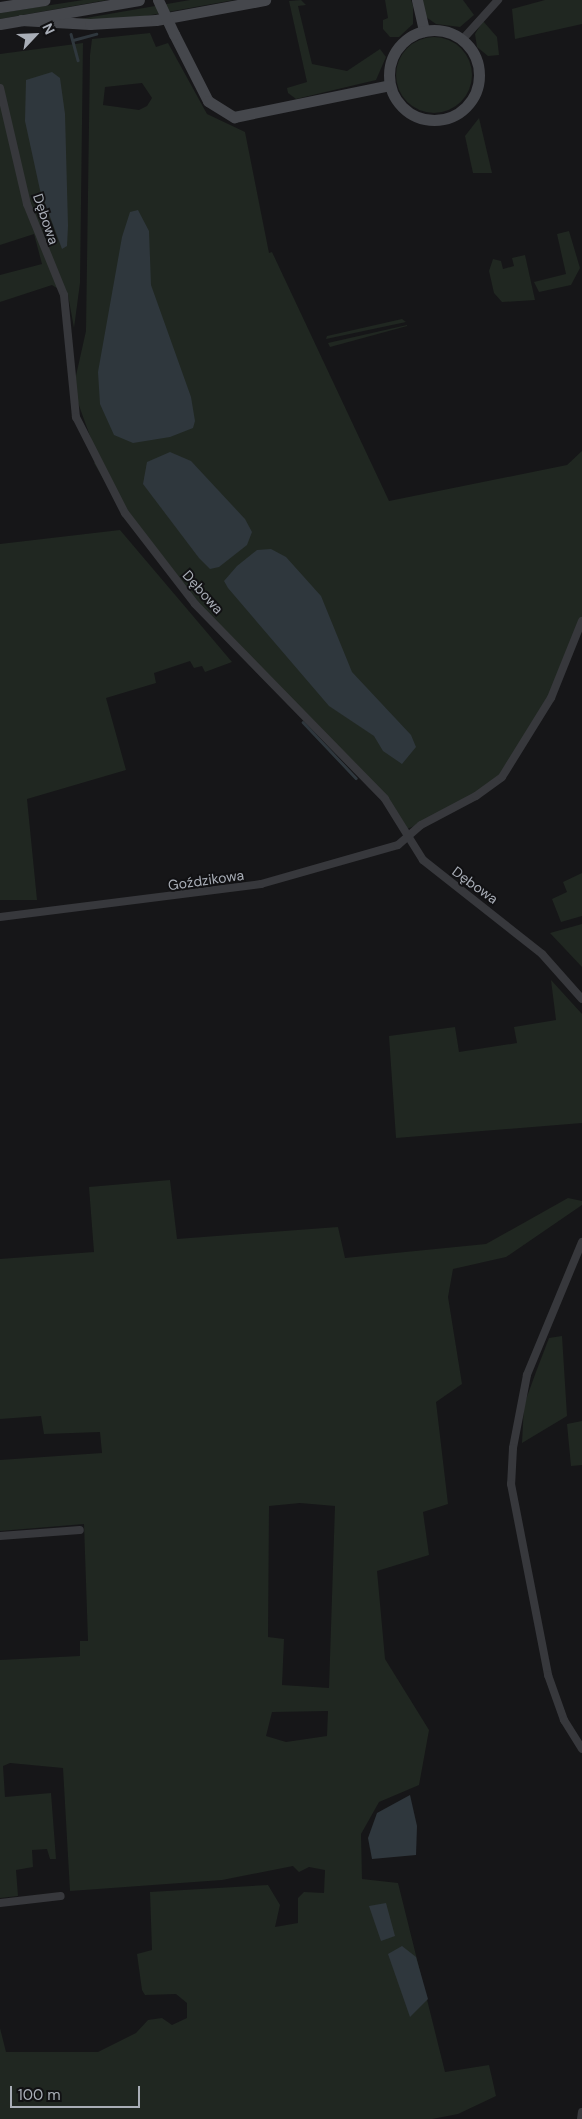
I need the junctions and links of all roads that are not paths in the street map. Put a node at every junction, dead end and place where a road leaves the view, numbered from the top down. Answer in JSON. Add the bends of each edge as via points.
{"nodes":[{"id":1,"x":44,"y":0,"type":"edge"},
{"id":2,"x":138,"y":0,"type":"edge"},
{"id":3,"x":158,"y":0,"type":"edge"},
{"id":4,"x":265,"y":0,"type":"edge"},
{"id":5,"x":417,"y":0,"type":"edge"},
{"id":6,"x":498,"y":0,"type":"edge"},
{"id":7,"x":0,"y":7,"type":"edge"},
{"id":8,"x":21,"y":20,"type":"junction"},
{"id":9,"x":0,"y":24,"type":"edge"},
{"id":10,"x":424,"y":31,"type":"junction"},
{"id":11,"x":462,"y":40,"type":"junction"},
{"id":12,"x":390,"y":85,"type":"junction"},
{"id":13,"x":0,"y":88,"type":"edge"},
{"id":14,"x":582,"y":621,"type":"edge"},
{"id":15,"x":408,"y":836,"type":"junction"},
{"id":16,"x":0,"y":918,"type":"edge"},
{"id":17,"x":582,"y":999,"type":"edge"},
{"id":18,"x":582,"y":1242,"type":"edge"},
{"id":19,"x":80,"y":1530,"type":"dead end"},
{"id":20,"x":0,"y":1536,"type":"edge"},
{"id":21,"x":582,"y":1749,"type":"edge"},
{"id":22,"x":61,"y":1896,"type":"dead end"},
{"id":23,"x":0,"y":1903,"type":"edge"},
{"id":24,"x":582,"y":2112,"type":"edge"},
{"id":25,"x":581,"y":2119,"type":"edge"}],
"edges":[{"from":1,"to":7,"type":"street"},
{"from":2,"to":8,"type":"street"},
{"from":3,"to":12,"type":"street","bridge":true,"via":[[208,101],[234,117]]},
{"from":4,"to":8,"type":"street","via":[[156,20],[90,24]]},
{"from":5,"to":10,"type":"street"},
{"from":6,"to":11,"type":"street"},
{"from":8,"to":9,"type":"street"},
{"from":10,"to":11,"type":"street","via":[[442,31]]},
{"from":10,"to":12,"type":"street","via":[[396,51]]},
{"from":11,"to":12,"type":"street","via":[[472,52],[479,73],[474,96],[460,112],[440,120],[416,116],[400,104]]},
{"from":13,"to":15,"type":"street","name":"Dębowa","via":[[27,204],[64,295],[73,402],[94,457],[138,532],[181,588],[385,799]]},
{"from":14,"to":15,"type":"street","name":"Goździkowa","via":[[551,698],[502,777]]},
{"from":15,"to":16,"type":"street","name":"Goździkowa","via":[[385,851],[261,884]]},
{"from":15,"to":17,"type":"street","name":"Dębowa","via":[[430,867],[528,941]]},
{"from":18,"to":21,"type":"street","via":[[524,1388],[512,1448],[511,1488],[548,1675],[564,1720]]},
{"from":19,"to":20,"type":"street"},
{"from":22,"to":23,"type":"street"},
{"from":24,"to":25,"type":"street"}]}
